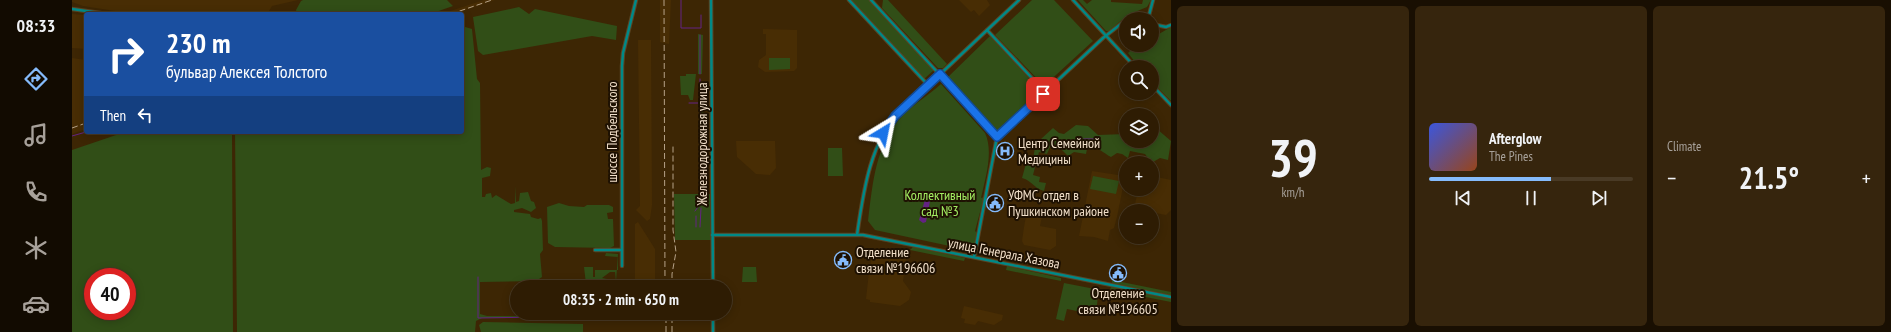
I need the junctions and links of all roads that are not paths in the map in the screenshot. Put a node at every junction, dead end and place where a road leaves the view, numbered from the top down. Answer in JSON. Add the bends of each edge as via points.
{"nodes":[{"id":1,"x":636,"y":0,"type":"edge"},
{"id":2,"x":711,"y":0,"type":"edge"},
{"id":3,"x":849,"y":0,"type":"edge"},
{"id":4,"x":871,"y":0,"type":"edge"},
{"id":5,"x":1019,"y":0,"type":"edge"},
{"id":6,"x":1073,"y":0,"type":"edge"},
{"id":7,"x":1153,"y":0,"type":"edge"},
{"id":8,"x":72,"y":9,"type":"edge"},
{"id":9,"x":93,"y":12,"type":"edge"},
{"id":10,"x":1150,"y":12,"type":"edge"},
{"id":11,"x":1171,"y":25,"type":"edge"},
{"id":12,"x":1119,"y":26,"type":"edge"},
{"id":13,"x":1159,"y":26,"type":"edge"},
{"id":14,"x":987,"y":30,"type":"junction"},
{"id":15,"x":1106,"y":36,"type":"junction"},
{"id":16,"x":1128,"y":60,"type":"edge"},
{"id":17,"x":940,"y":74,"type":"junction"},
{"id":18,"x":928,"y":85,"type":"junction"},
{"id":19,"x":1045,"y":92,"type":"junction"},
{"id":20,"x":1159,"y":92,"type":"edge"},
{"id":21,"x":1171,"y":105,"type":"edge"},
{"id":22,"x":997,"y":137,"type":"junction"},
{"id":23,"x":712,"y":235,"type":"junction"},
{"id":24,"x":857,"y":235,"type":"junction"},
{"id":25,"x":595,"y":250,"type":"dead end"},
{"id":26,"x":622,"y":250,"type":"junction"},
{"id":27,"x":974,"y":257,"type":"junction"},
{"id":28,"x":622,"y":266,"type":"dead end"},
{"id":29,"x":713,"y":280,"type":"edge"},
{"id":30,"x":1171,"y":297,"type":"edge"},
{"id":31,"x":713,"y":320,"type":"edge"},
{"id":32,"x":713,"y":332,"type":"edge"}],
"edges":[{"from":1,"to":26,"type":"street","name":"шоссе Подбельского","via":[[622,66]]},
{"from":2,"to":23,"type":"street","name":"Железнодорожная улица"},
{"from":3,"to":18,"type":"street"},
{"from":4,"to":17,"type":"street"},
{"from":5,"to":14,"type":"street"},
{"from":6,"to":15,"type":"street"},
{"from":7,"to":10,"type":"street"},
{"from":8,"to":9,"type":"street"},
{"from":11,"to":13,"type":"street"},
{"from":12,"to":15,"type":"street"},
{"from":14,"to":17,"type":"street"},
{"from":14,"to":19,"type":"street"},
{"from":15,"to":16,"type":"street"},
{"from":15,"to":19,"type":"street"},
{"from":17,"to":18,"type":"street"},
{"from":17,"to":22,"type":"street"},
{"from":18,"to":24,"type":"street","via":[[895,116],[879,141],[871,164]]},
{"from":19,"to":22,"type":"street"},
{"from":20,"to":21,"type":"street"},
{"from":22,"to":27,"type":"street"},
{"from":23,"to":24,"type":"street","name":"улица Генерала Хазова"},
{"from":23,"to":29,"type":"street","name":"Железнодорожная улица"},
{"from":24,"to":27,"type":"street","name":"улица Генерала Хазова"},
{"from":25,"to":26,"type":"street"},
{"from":26,"to":28,"type":"street","name":"шоссе Подбельского"},
{"from":27,"to":30,"type":"street","name":"улица Генерала Хазова"},
{"from":31,"to":32,"type":"street"}]}
